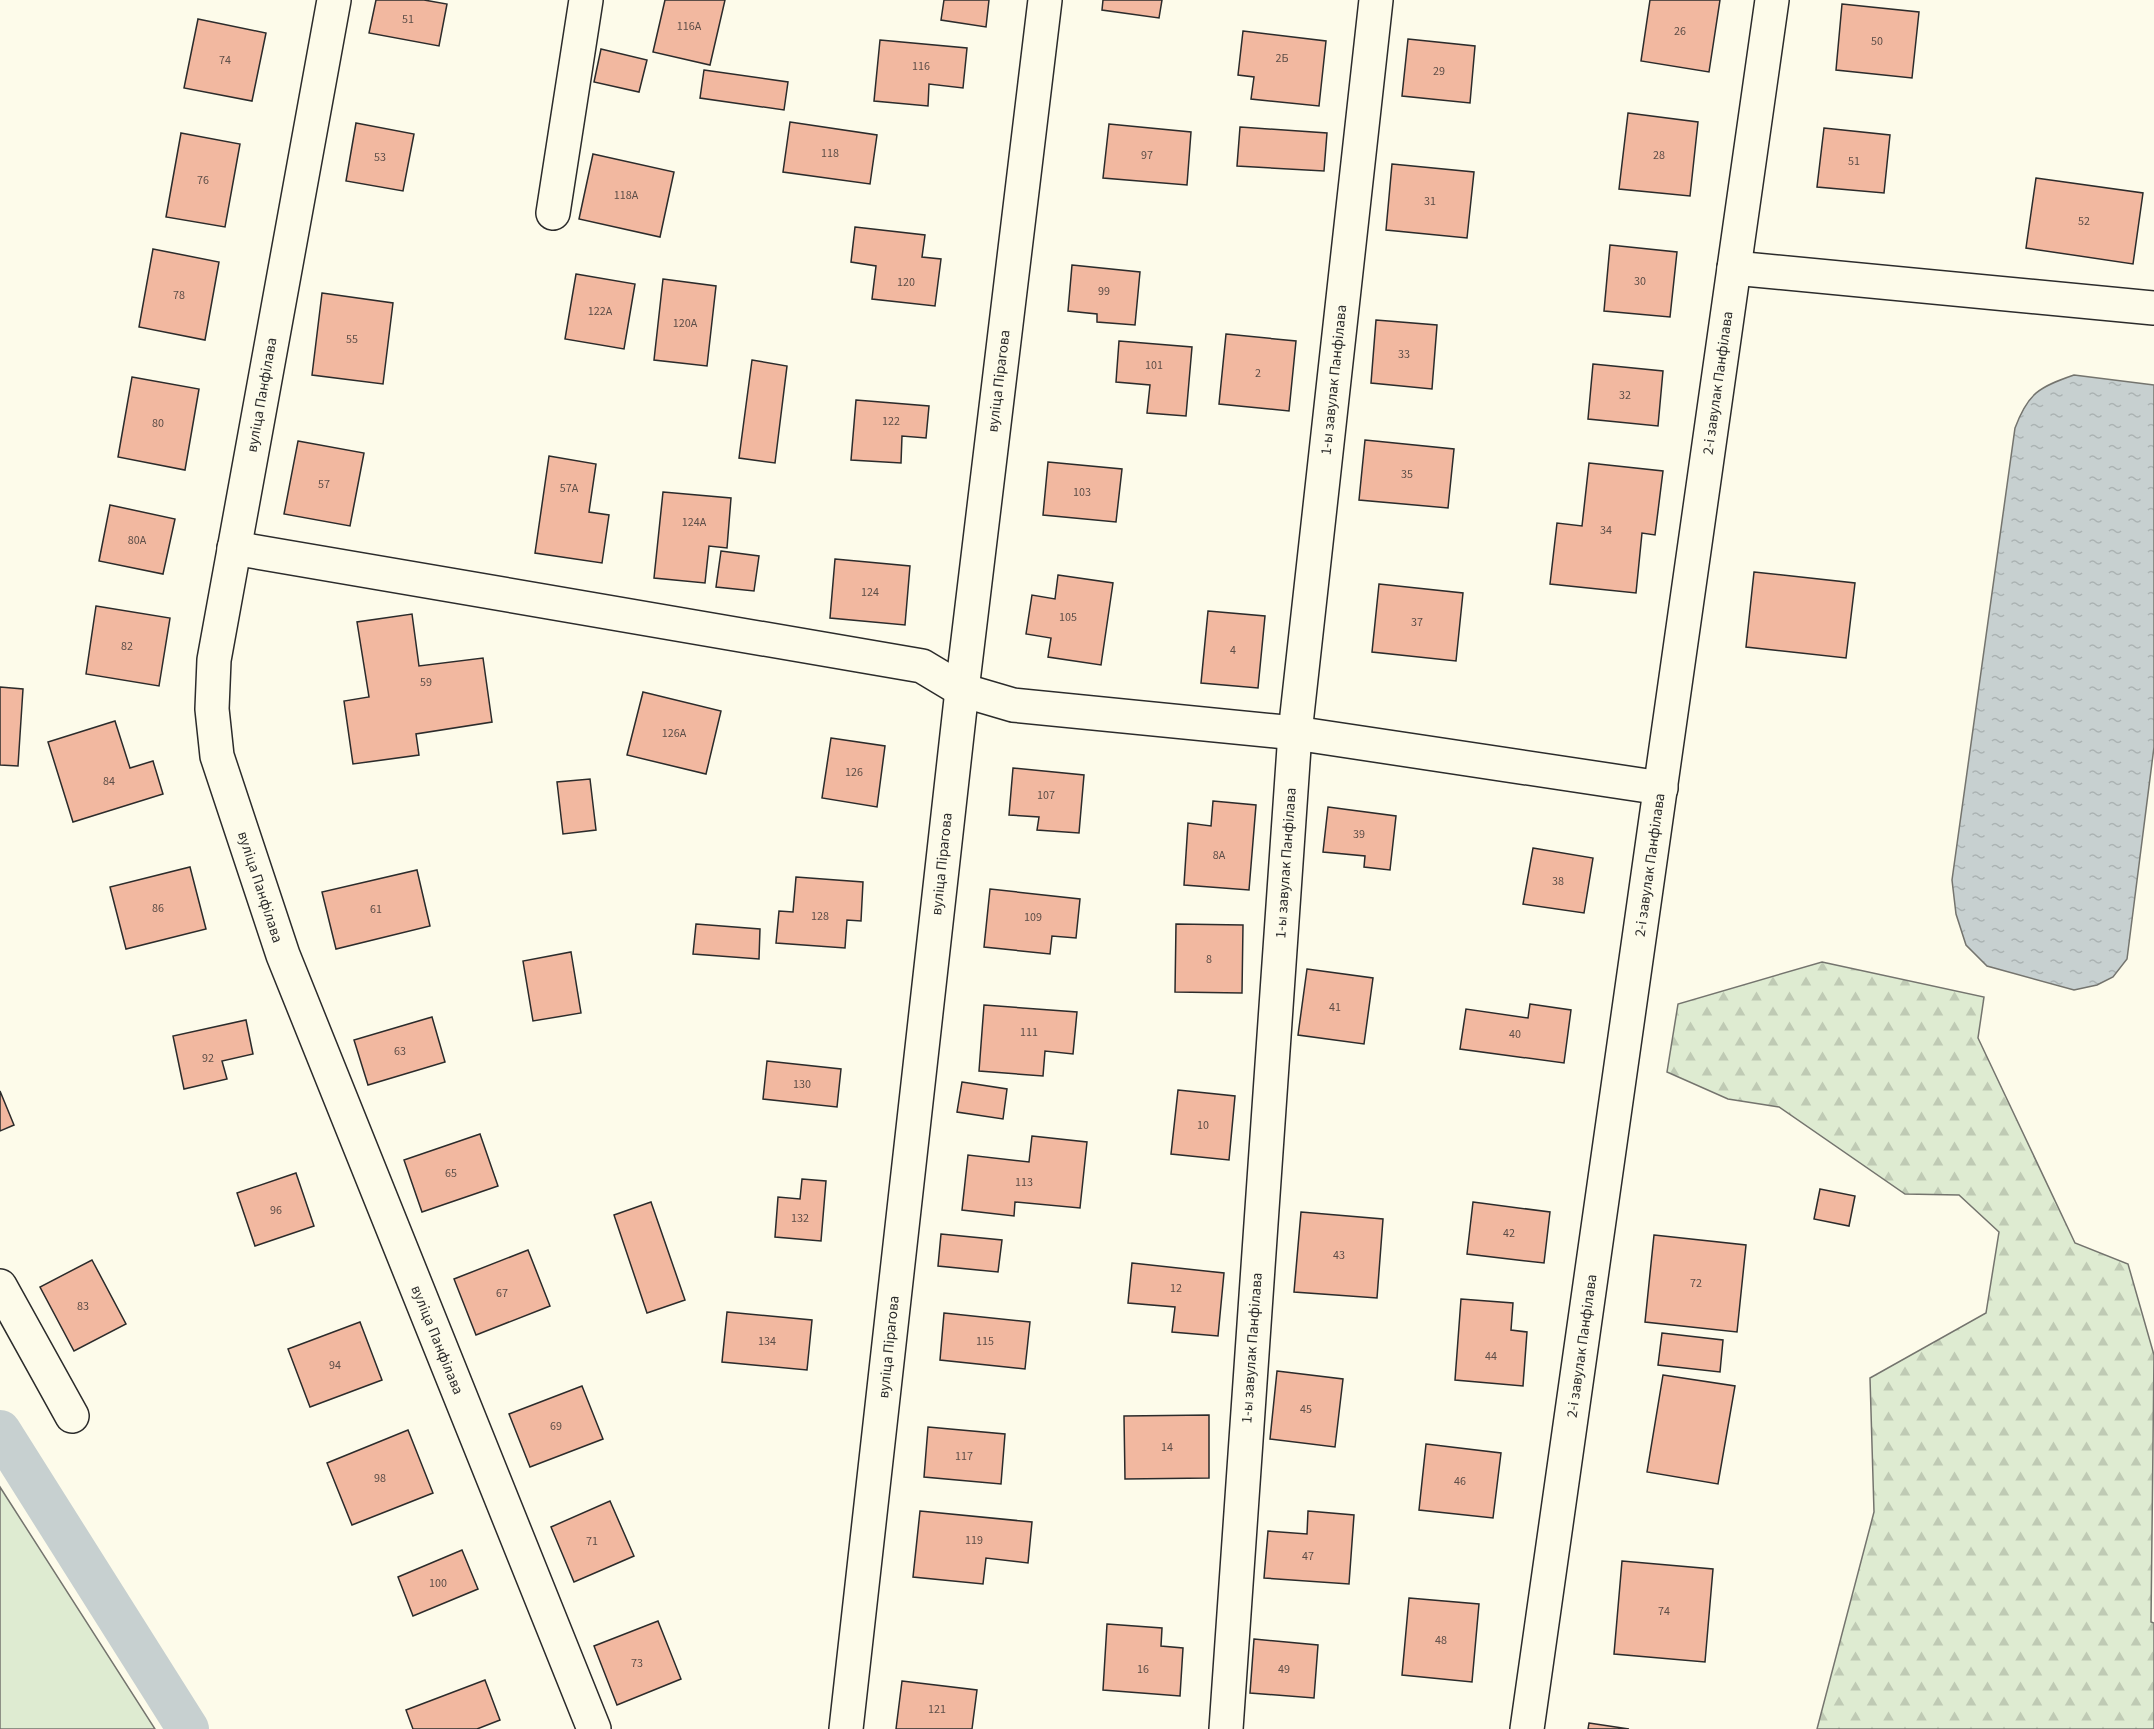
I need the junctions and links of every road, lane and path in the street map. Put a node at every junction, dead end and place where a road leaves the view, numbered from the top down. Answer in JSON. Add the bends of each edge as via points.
{"nodes":[{"id":1,"x":334,"y":0,"type":"edge"},
{"id":2,"x":586,"y":0,"type":"edge"},
{"id":3,"x":1045,"y":0,"type":"edge"},
{"id":4,"x":1376,"y":0,"type":"edge"},
{"id":5,"x":1772,"y":0,"type":"edge"},
{"id":6,"x":553,"y":213,"type":"dead end"},
{"id":7,"x":1734,"y":268,"type":"junction"},
{"id":8,"x":2154,"y":308,"type":"edge"},
{"id":9,"x":234,"y":548,"type":"junction"},
{"id":10,"x":962,"y":690,"type":"junction"},
{"id":11,"x":1295,"y":733,"type":"junction"},
{"id":12,"x":1661,"y":789,"type":"junction"},
{"id":13,"x":0,"y":1286,"type":"edge"},
{"id":14,"x":72,"y":1416,"type":"dead end"},
{"id":15,"x":594,"y":1729,"type":"edge"},
{"id":16,"x":846,"y":1729,"type":"edge"},
{"id":17,"x":1226,"y":1729,"type":"edge"},
{"id":18,"x":1527,"y":1729,"type":"edge"}],
"edges":[{"from":1,"to":9,"type":"street","name":"вуліца Панфілава"},
{"from":2,"to":6,"type":"street"},
{"from":3,"to":10,"type":"street","name":"вуліца Пірагова"},
{"from":4,"to":11,"type":"street","name":"1-ы завулак Панфілава"},
{"from":5,"to":7,"type":"street","name":"2-і завулак Панфілава"},
{"from":7,"to":8,"type":"street"},
{"from":7,"to":12,"type":"street","name":"2-і завулак Панфілава"},
{"from":9,"to":10,"type":"street","via":[[922,666]]},
{"from":9,"to":15,"type":"street","name":"вуліца Панфілава","via":[[214,660],[212,709],[217,756],[283,955]]},
{"from":10,"to":11,"type":"street","via":[[1013,705]]},
{"from":10,"to":16,"type":"street","name":"вуліца Пірагова"},
{"from":11,"to":12,"type":"street"},
{"from":11,"to":17,"type":"street","name":"1-ы завулак Панфілава"},
{"from":12,"to":18,"type":"street","name":"2-і завулак Панфілава"},
{"from":13,"to":14,"type":"street"}]}
